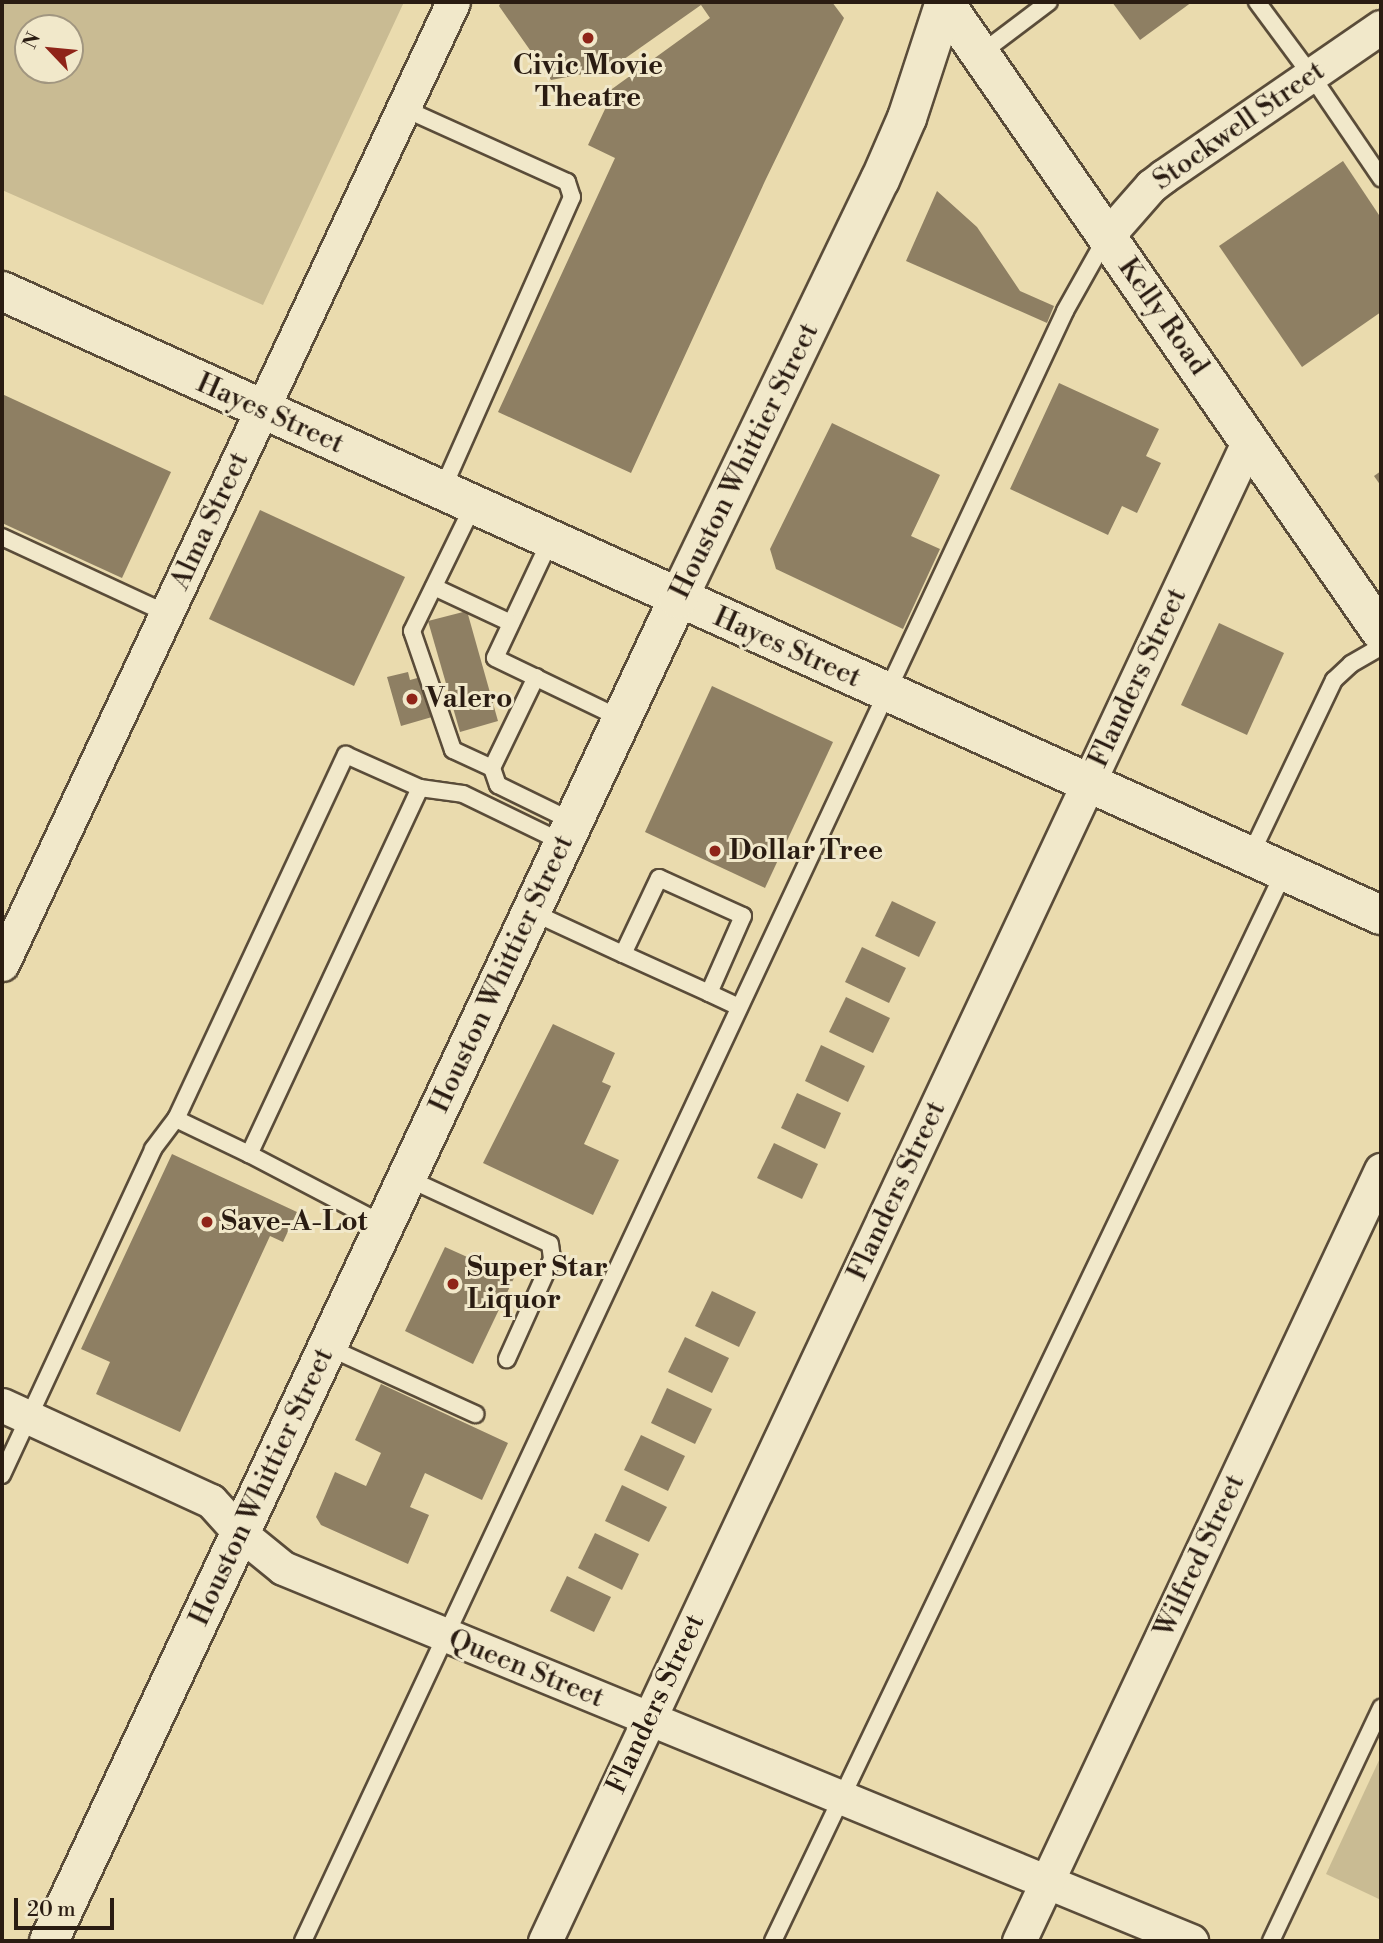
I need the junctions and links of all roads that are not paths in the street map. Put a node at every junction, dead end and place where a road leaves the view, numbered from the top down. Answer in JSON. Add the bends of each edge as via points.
{"nodes":[{"id":1,"x":453,"y":2,"type":"edge"},
{"id":2,"x":945,"y":2,"type":"edge"},
{"id":3,"x":1049,"y":2,"type":"edge"},
{"id":4,"x":1257,"y":2,"type":"edge"},
{"id":5,"x":1381,"y":27,"type":"edge"},
{"id":6,"x":980,"y":54,"type":"junction"},
{"id":7,"x":1311,"y":75,"type":"junction"},
{"id":8,"x":403,"y":108,"type":"junction"},
{"id":9,"x":1381,"y":178,"type":"edge"},
{"id":10,"x":1107,"y":236,"type":"junction"},
{"id":11,"x":2,"y":292,"type":"edge"},
{"id":12,"x":262,"y":410,"type":"junction"},
{"id":13,"x":1249,"y":440,"type":"junction"},
{"id":14,"x":457,"y":499,"type":"junction"},
{"id":15,"x":2,"y":537,"type":"edge"},
{"id":16,"x":550,"y":541,"type":"junction"},
{"id":17,"x":434,"y":587,"type":"junction"},
{"id":18,"x":678,"y":599,"type":"junction"},
{"id":19,"x":166,"y":613,"type":"junction"},
{"id":20,"x":512,"y":623,"type":"junction"},
{"id":21,"x":1380,"y":630,"type":"edge"},
{"id":22,"x":536,"y":677,"type":"junction"},
{"id":23,"x":886,"y":693,"type":"junction"},
{"id":24,"x":622,"y":719,"type":"junction"},
{"id":25,"x":492,"y":768,"type":"junction"},
{"id":26,"x":1088,"y":784,"type":"junction"},
{"id":27,"x":419,"y":788,"type":"junction"},
{"id":28,"x":569,"y":833,"type":"junction"},
{"id":29,"x":1250,"y":856,"type":"junction"},
{"id":30,"x":1284,"y":872,"type":"junction"},
{"id":31,"x":532,"y":912,"type":"junction"},
{"id":32,"x":1381,"y":915,"type":"edge"},
{"id":33,"x":623,"y":954,"type":"junction"},
{"id":34,"x":2,"y":964,"type":"edge"},
{"id":35,"x":709,"y":993,"type":"junction"},
{"id":36,"x":739,"y":1007,"type":"junction"},
{"id":37,"x":176,"y":1119,"type":"junction"},
{"id":38,"x":249,"y":1154,"type":"junction"},
{"id":39,"x":1381,"y":1170,"type":"edge"},
{"id":40,"x":407,"y":1178,"type":"junction"},
{"id":41,"x":385,"y":1225,"type":"junction"},
{"id":42,"x":328,"y":1347,"type":"junction"},
{"id":43,"x":507,"y":1359,"type":"dead end"},
{"id":44,"x":15,"y":1411,"type":"edge"},
{"id":45,"x":475,"y":1414,"type":"dead end"},
{"id":46,"x":2,"y":1475,"type":"edge"},
{"id":47,"x":240,"y":1533,"type":"junction"},
{"id":48,"x":445,"y":1635,"type":"junction"},
{"id":49,"x":1381,"y":1708,"type":"edge"},
{"id":50,"x":649,"y":1719,"type":"junction"},
{"id":51,"x":839,"y":1797,"type":"junction"},
{"id":52,"x":1046,"y":1882,"type":"junction"},
{"id":53,"x":49,"y":1941,"type":"edge"},
{"id":54,"x":303,"y":1941,"type":"edge"},
{"id":55,"x":545,"y":1941,"type":"edge"},
{"id":56,"x":773,"y":1941,"type":"edge"},
{"id":57,"x":1019,"y":1941,"type":"edge"},
{"id":58,"x":1191,"y":1941,"type":"edge"},
{"id":59,"x":1271,"y":1941,"type":"edge"}],
"edges":[{"from":1,"to":8,"type":"street","name":"Alma Street"},
{"from":2,"to":6,"type":"street","name":"Kelly Road"},
{"from":2,"to":18,"type":"street","name":"Houston Whittier Street","via":[[907,118],[880,180]]},
{"from":3,"to":6,"type":"lane"},
{"from":4,"to":7,"type":"lane"},
{"from":5,"to":7,"type":"street","name":"Stockwell Street"},
{"from":6,"to":10,"type":"street","name":"Kelly Road"},
{"from":7,"to":9,"type":"lane"},
{"from":7,"to":10,"type":"street","name":"Stockwell Street","via":[[1151,186]]},
{"from":8,"to":12,"type":"street","name":"Alma Street"},
{"from":8,"to":14,"type":"lane","via":[[567,182],[572,197]]},
{"from":10,"to":13,"type":"street","name":"Kelly Road"},
{"from":10,"to":23,"type":"lane","via":[[1065,311]]},
{"from":11,"to":12,"type":"street","name":"Hayes Street"},
{"from":12,"to":14,"type":"street","name":"Hayes Street"},
{"from":12,"to":19,"type":"street","name":"Alma Street"},
{"from":13,"to":21,"type":"street","name":"Kelly Road"},
{"from":13,"to":26,"type":"street","name":"Flanders Street"},
{"from":14,"to":16,"type":"street","name":"Hayes Street"},
{"from":14,"to":17,"type":"lane"},
{"from":15,"to":19,"type":"lane"},
{"from":16,"to":18,"type":"street","name":"Hayes Street"},
{"from":16,"to":20,"type":"lane"},
{"from":17,"to":20,"type":"lane"},
{"from":17,"to":25,"type":"lane","via":[[412,631],[453,750]]},
{"from":18,"to":23,"type":"street","name":"Hayes Street"},
{"from":18,"to":24,"type":"street","name":"Houston Whittier Street"},
{"from":19,"to":34,"type":"street","name":"Alma Street"},
{"from":20,"to":22,"type":"lane","via":[[495,658]]},
{"from":21,"to":29,"type":"lane","via":[[1334,681]]},
{"from":22,"to":24,"type":"lane"},
{"from":22,"to":25,"type":"lane"},
{"from":23,"to":26,"type":"street","name":"Hayes Street"},
{"from":23,"to":36,"type":"lane"},
{"from":24,"to":28,"type":"street","name":"Houston Whittier Street"},
{"from":25,"to":28,"type":"lane","via":[[498,785]]},
{"from":26,"to":29,"type":"street","name":"Hayes Street"},
{"from":26,"to":50,"type":"street","name":"Flanders Street"},
{"from":27,"to":28,"type":"lane","via":[[463,794]]},
{"from":27,"to":37,"type":"lane","via":[[346,755]]},
{"from":27,"to":38,"type":"lane"},
{"from":28,"to":31,"type":"street","name":"Houston Whittier Street"},
{"from":29,"to":30,"type":"street","name":"Hayes Street"},
{"from":30,"to":32,"type":"street","name":"Hayes Street"},
{"from":30,"to":51,"type":"lane"},
{"from":31,"to":33,"type":"lane"},
{"from":31,"to":40,"type":"street","name":"Houston Whittier Street"},
{"from":33,"to":35,"type":"lane"},
{"from":33,"to":35,"type":"lane","via":[[659,878],[743,916]]},
{"from":35,"to":36,"type":"lane"},
{"from":36,"to":48,"type":"lane"},
{"from":37,"to":38,"type":"lane"},
{"from":37,"to":44,"type":"lane","via":[[153,1149]]},
{"from":38,"to":41,"type":"lane"},
{"from":39,"to":52,"type":"street","name":"Wilfred Street"},
{"from":40,"to":41,"type":"street","name":"Houston Whittier Street"},
{"from":40,"to":43,"type":"lane","via":[[550,1244],[552,1259]]},
{"from":41,"to":42,"type":"street","name":"Houston Whittier Street"},
{"from":42,"to":45,"type":"lane"},
{"from":42,"to":47,"type":"street","name":"Houston Whittier Street"},
{"from":44,"to":46,"type":"lane"},
{"from":44,"to":47,"type":"street","name":"Queen Street","via":[[211,1501]]},
{"from":47,"to":48,"type":"street","name":"Queen Street","via":[[283,1569]]},
{"from":47,"to":53,"type":"street","name":"Houston Whittier Street"},
{"from":48,"to":50,"type":"street","name":"Queen Street"},
{"from":48,"to":54,"type":"lane"},
{"from":49,"to":59,"type":"lane"},
{"from":50,"to":51,"type":"street","name":"Queen Street"},
{"from":50,"to":55,"type":"street","name":"Flanders Street"},
{"from":51,"to":52,"type":"street","name":"Queen Street"},
{"from":51,"to":56,"type":"lane"},
{"from":52,"to":57,"type":"street","name":"Wilfred Street"},
{"from":52,"to":58,"type":"street","name":"Queen Street"}]}
